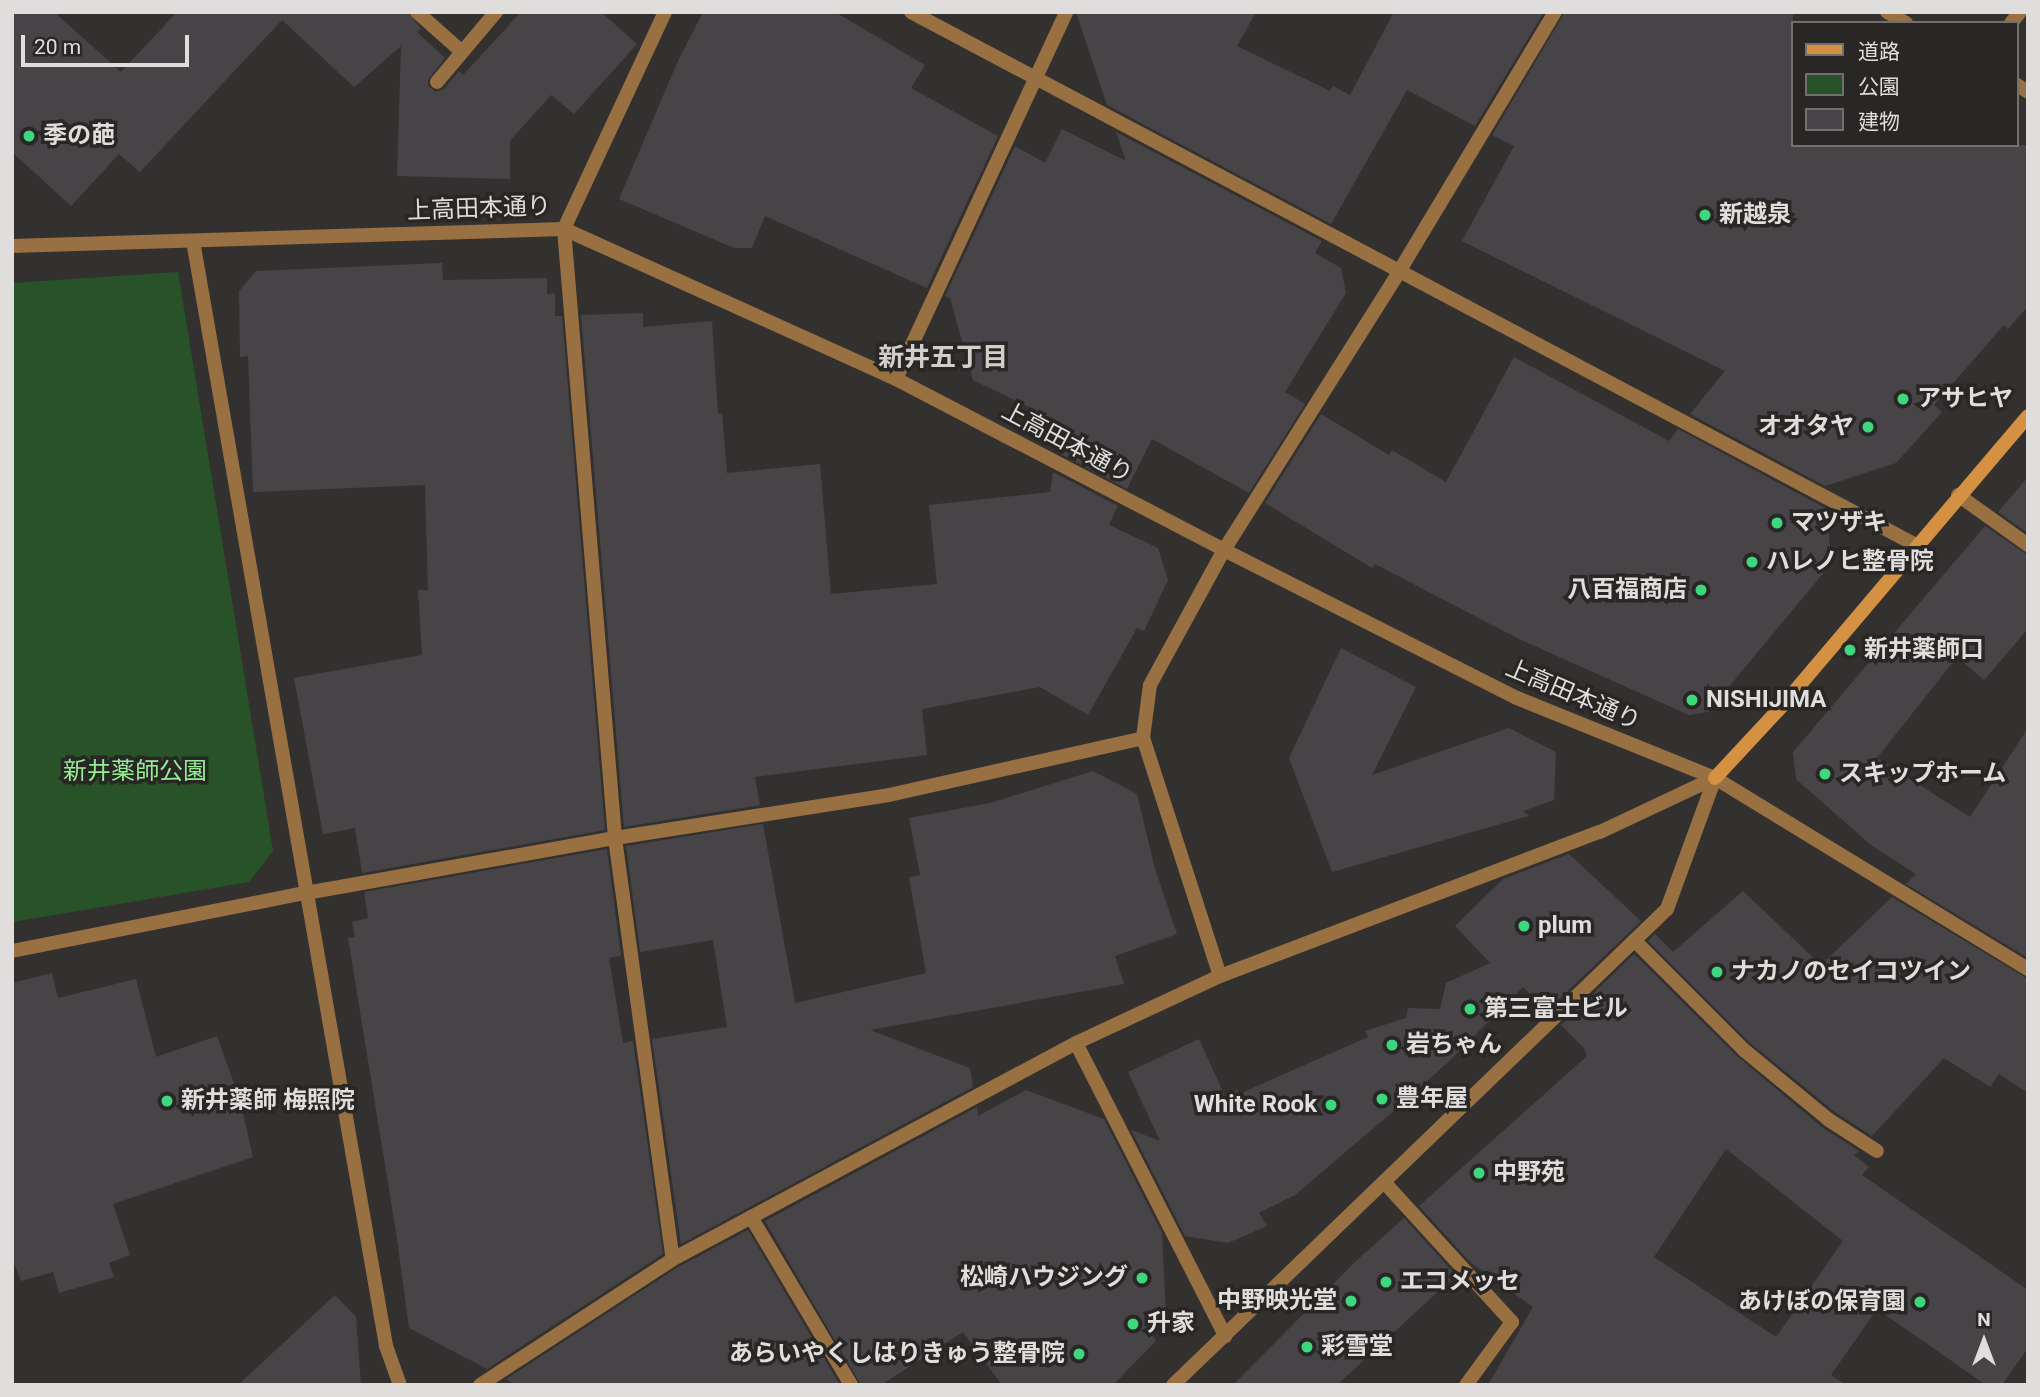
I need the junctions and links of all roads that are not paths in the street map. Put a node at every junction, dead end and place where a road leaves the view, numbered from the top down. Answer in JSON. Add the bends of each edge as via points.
{"nodes":[{"id":1,"x":417,"y":12,"type":"edge"},
{"id":2,"x":496,"y":12,"type":"edge"},
{"id":3,"x":665,"y":12,"type":"edge"},
{"id":4,"x":911,"y":12,"type":"edge"},
{"id":5,"x":1066,"y":12,"type":"edge"},
{"id":6,"x":1555,"y":12,"type":"edge"},
{"id":7,"x":1887,"y":12,"type":"edge"},
{"id":8,"x":1903,"y":21,"type":"edge"},
{"id":9,"x":462,"y":52,"type":"junction"},
{"id":10,"x":1035,"y":79,"type":"junction"},
{"id":11,"x":437,"y":82,"type":"dead end"},
{"id":12,"x":564,"y":229,"type":"junction"},
{"id":13,"x":193,"y":241,"type":"junction"},
{"id":14,"x":12,"y":246,"type":"edge"},
{"id":15,"x":1400,"y":270,"type":"junction"},
{"id":16,"x":896,"y":379,"type":"junction"},
{"id":17,"x":2028,"y":415,"type":"edge"},
{"id":18,"x":1958,"y":495,"type":"junction"},
{"id":19,"x":1916,"y":545,"type":"junction"},
{"id":20,"x":2028,"y":545,"type":"edge"},
{"id":21,"x":1224,"y":550,"type":"junction"},
{"id":22,"x":1143,"y":738,"type":"junction"},
{"id":23,"x":1715,"y":778,"type":"junction"},
{"id":24,"x":614,"y":838,"type":"junction"},
{"id":25,"x":306,"y":893,"type":"junction"},
{"id":26,"x":1635,"y":941,"type":"junction"},
{"id":27,"x":12,"y":951,"type":"edge"},
{"id":28,"x":2028,"y":969,"type":"edge"},
{"id":29,"x":1220,"y":976,"type":"junction"},
{"id":30,"x":1076,"y":1043,"type":"junction"},
{"id":31,"x":1877,"y":1151,"type":"dead end"},
{"id":32,"x":1384,"y":1182,"type":"junction"},
{"id":33,"x":751,"y":1217,"type":"junction"},
{"id":34,"x":673,"y":1259,"type":"junction"},
{"id":35,"x":1225,"y":1336,"type":"junction"},
{"id":36,"x":400,"y":1385,"type":"edge"},
{"id":37,"x":480,"y":1385,"type":"edge"},
{"id":38,"x":851,"y":1385,"type":"edge"},
{"id":39,"x":1173,"y":1385,"type":"edge"},
{"id":40,"x":1465,"y":1385,"type":"edge"}],
"edges":[{"from":1,"to":9,"type":"street"},
{"from":2,"to":9,"type":"street"},
{"from":3,"to":12,"type":"street"},
{"from":4,"to":10,"type":"street"},
{"from":5,"to":10,"type":"street"},
{"from":6,"to":15,"type":"street"},
{"from":7,"to":8,"type":"street"},
{"from":9,"to":11,"type":"street"},
{"from":10,"to":15,"type":"street"},
{"from":10,"to":16,"type":"street"},
{"from":12,"to":13,"type":"street","name":"上高田本通り"},
{"from":12,"to":16,"type":"street","name":"上高田本通り"},
{"from":12,"to":24,"type":"street"},
{"from":13,"to":14,"type":"street","name":"上高田本通り"},
{"from":13,"to":25,"type":"street"},
{"from":15,"to":19,"type":"street"},
{"from":15,"to":21,"type":"street"},
{"from":16,"to":21,"type":"street","name":"上高田本通り"},
{"from":17,"to":18,"type":"street"},
{"from":18,"to":19,"type":"street"},
{"from":18,"to":20,"type":"street"},
{"from":19,"to":23,"type":"street","via":[[1782,706]]},
{"from":21,"to":22,"type":"street","via":[[1150,685]]},
{"from":21,"to":23,"type":"street","name":"上高田本通り","via":[[1517,698]]},
{"from":22,"to":24,"type":"street","via":[[890,795]]},
{"from":22,"to":29,"type":"street"},
{"from":23,"to":26,"type":"street","via":[[1667,909]]},
{"from":23,"to":28,"type":"street","name":"上高田本通り"},
{"from":23,"to":29,"type":"street","via":[[1600,832]]},
{"from":24,"to":25,"type":"street"},
{"from":24,"to":34,"type":"street"},
{"from":25,"to":27,"type":"street"},
{"from":25,"to":36,"type":"street","via":[[386,1346]]},
{"from":26,"to":31,"type":"street","via":[[1744,1050],[1829,1120]]},
{"from":26,"to":32,"type":"street"},
{"from":29,"to":30,"type":"street"},
{"from":30,"to":33,"type":"street"},
{"from":30,"to":35,"type":"street"},
{"from":32,"to":35,"type":"street"},
{"from":32,"to":40,"type":"street","via":[[1512,1322]]},
{"from":33,"to":34,"type":"street"},
{"from":33,"to":38,"type":"street"},
{"from":34,"to":37,"type":"street"},
{"from":35,"to":39,"type":"street"}]}
